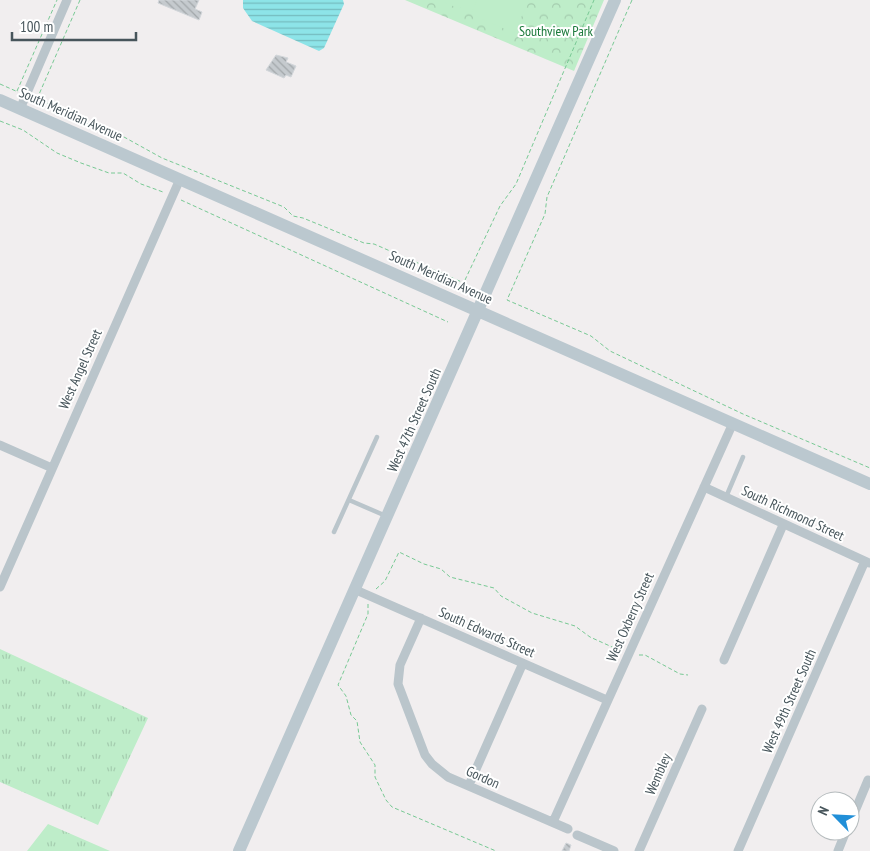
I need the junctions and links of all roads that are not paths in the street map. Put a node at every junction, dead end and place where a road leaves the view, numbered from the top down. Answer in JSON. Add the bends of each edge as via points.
{"nodes":[{"id":1,"x":67,"y":0,"type":"edge"},
{"id":2,"x":615,"y":0,"type":"edge"},
{"id":3,"x":0,"y":100,"type":"edge"},
{"id":4,"x":20,"y":109,"type":"junction"},
{"id":5,"x":180,"y":179,"type":"junction"},
{"id":6,"x":480,"y":310,"type":"junction"},
{"id":7,"x":733,"y":423,"type":"junction"},
{"id":8,"x":377,"y":437,"type":"dead end"},
{"id":9,"x":0,"y":446,"type":"edge"},
{"id":10,"x":743,"y":458,"type":"dead end"},
{"id":11,"x":52,"y":468,"type":"junction"},
{"id":12,"x":870,"y":484,"type":"edge"},
{"id":13,"x":704,"y":487,"type":"junction"},
{"id":14,"x":726,"y":497,"type":"junction"},
{"id":15,"x":349,"y":500,"type":"junction"},
{"id":16,"x":387,"y":516,"type":"junction"},
{"id":17,"x":783,"y":525,"type":"junction"},
{"id":18,"x":334,"y":532,"type":"dead end"},
{"id":19,"x":867,"y":562,"type":"edge"},
{"id":20,"x":3,"y":570,"type":"edge"},
{"id":21,"x":0,"y":587,"type":"edge"},
{"id":22,"x":356,"y":590,"type":"junction"},
{"id":23,"x":421,"y":618,"type":"junction"},
{"id":24,"x":724,"y":660,"type":"dead end"},
{"id":25,"x":523,"y":663,"type":"junction"},
{"id":26,"x":607,"y":700,"type":"junction"},
{"id":27,"x":702,"y":709,"type":"dead end"},
{"id":28,"x":868,"y":780,"type":"dead end"},
{"id":29,"x":469,"y":786,"type":"junction"},
{"id":30,"x":860,"y":799,"type":"edge"},
{"id":31,"x":554,"y":822,"type":"junction"},
{"id":32,"x":568,"y":829,"type":"dead end"},
{"id":33,"x":577,"y":834,"type":"dead end"},
{"id":34,"x":239,"y":851,"type":"edge"},
{"id":35,"x":614,"y":851,"type":"edge"},
{"id":36,"x":639,"y":851,"type":"edge"},
{"id":37,"x":738,"y":851,"type":"edge"}],
"edges":[{"from":1,"to":4,"type":"street"},
{"from":2,"to":6,"type":"main road","name":"West 47th Street South"},
{"from":3,"to":4,"type":"main road","name":"South Meridian Avenue"},
{"from":4,"to":5,"type":"main road","name":"South Meridian Avenue"},
{"from":5,"to":6,"type":"main road","name":"South Meridian Avenue"},
{"from":5,"to":11,"type":"street","name":"West Angel Street"},
{"from":6,"to":7,"type":"main road","name":"South Meridian Avenue"},
{"from":6,"to":16,"type":"main road","name":"West 47th Street South"},
{"from":7,"to":12,"type":"main road","name":"South Meridian Avenue"},
{"from":7,"to":13,"type":"street","name":"West Oxberry Street"},
{"from":8,"to":15,"type":"lane"},
{"from":9,"to":11,"type":"street"},
{"from":10,"to":14,"type":"lane"},
{"from":11,"to":20,"type":"street","name":"West Angel Street"},
{"from":13,"to":14,"type":"street","name":"South Richmond Street"},
{"from":13,"to":26,"type":"street","name":"West Oxberry Street"},
{"from":14,"to":17,"type":"street","name":"South Richmond Street"},
{"from":15,"to":16,"type":"lane"},
{"from":15,"to":18,"type":"lane"},
{"from":16,"to":22,"type":"main road","name":"West 47th Street South"},
{"from":17,"to":19,"type":"street","name":"South Richmond Street"},
{"from":17,"to":24,"type":"street"},
{"from":19,"to":37,"type":"street","name":"West 49th Street South"},
{"from":20,"to":21,"type":"street","name":"West Angel Street"},
{"from":22,"to":23,"type":"street","name":"South Edwards Street"},
{"from":22,"to":34,"type":"main road","name":"West 47th Street South"},
{"from":23,"to":25,"type":"street","name":"South Edwards Street"},
{"from":23,"to":29,"type":"street","name":"Gordon","via":[[400,665],[400,693],[432,764]]},
{"from":25,"to":26,"type":"street","name":"South Edwards Street"},
{"from":25,"to":29,"type":"street"},
{"from":26,"to":31,"type":"street","name":"West Oxberry Street"},
{"from":27,"to":36,"type":"street","name":"Wembley"},
{"from":28,"to":30,"type":"street"},
{"from":29,"to":31,"type":"street","name":"Gordon"},
{"from":31,"to":32,"type":"street","name":"Gordon"},
{"from":33,"to":35,"type":"street"}]}
